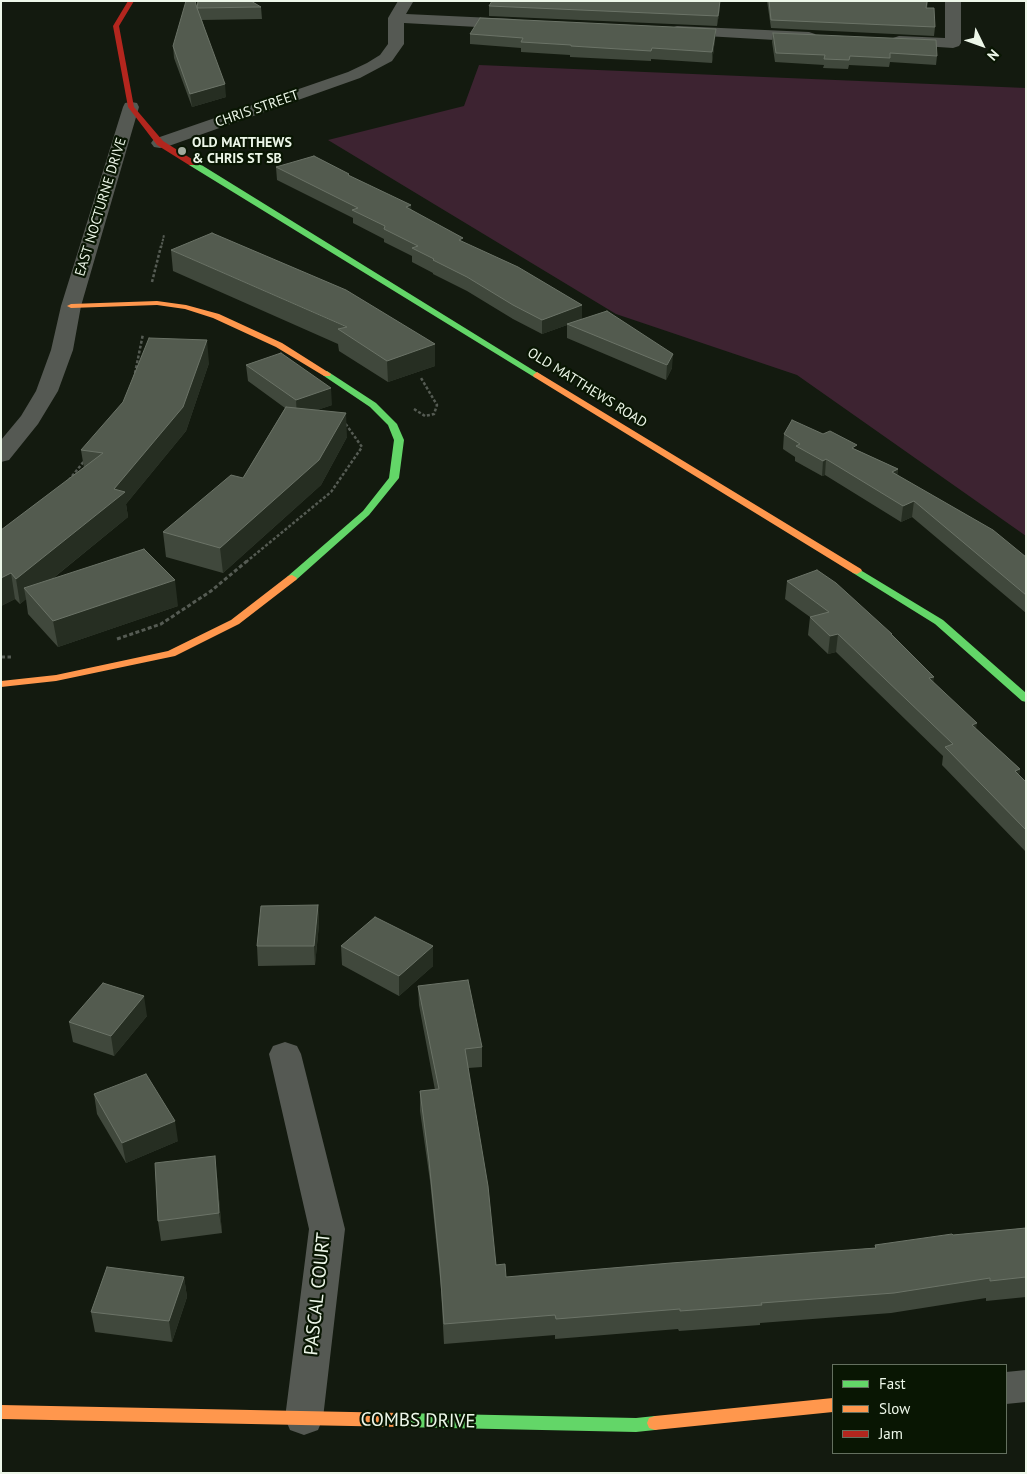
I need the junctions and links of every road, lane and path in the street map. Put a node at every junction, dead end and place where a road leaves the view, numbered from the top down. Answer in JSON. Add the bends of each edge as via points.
{"nodes":[{"id":1,"x":131,"y":1,"type":"edge"},
{"id":2,"x":406,"y":1,"type":"edge"},
{"id":3,"x":953,"y":1,"type":"edge"},
{"id":4,"x":396,"y":18,"type":"junction"},
{"id":5,"x":531,"y":25,"type":"edge"},
{"id":6,"x":659,"y":31,"type":"edge"},
{"id":7,"x":826,"y":38,"type":"edge"},
{"id":8,"x":884,"y":40,"type":"edge"},
{"id":9,"x":131,"y":107,"type":"junction"},
{"id":10,"x":160,"y":143,"type":"junction"},
{"id":11,"x":71,"y":306,"type":"junction"},
{"id":12,"x":143,"y":334,"type":"dead end"},
{"id":13,"x":132,"y":384,"type":"edge"},
{"id":14,"x":341,"y":418,"type":"edge"},
{"id":15,"x":1,"y":455,"type":"edge"},
{"id":16,"x":86,"y":457,"type":"edge"},
{"id":17,"x":64,"y":486,"type":"edge"},
{"id":18,"x":110,"y":642,"type":"dead end"},
{"id":19,"x":1,"y":657,"type":"edge"},
{"id":20,"x":17,"y":657,"type":"dead end"},
{"id":21,"x":1,"y":684,"type":"edge"},
{"id":22,"x":1026,"y":699,"type":"edge"},
{"id":23,"x":285,"y":1054,"type":"dead end"},
{"id":24,"x":1026,"y":1386,"type":"edge"},
{"id":25,"x":1007,"y":1388,"type":"edge"},
{"id":26,"x":832,"y":1405,"type":"edge"},
{"id":27,"x":1,"y":1412,"type":"edge"},
{"id":28,"x":304,"y":1418,"type":"junction"}],
"edges":[{"from":1,"to":9,"type":"street","via":[[116,26]]},
{"from":2,"to":4,"type":"street"},
{"from":3,"to":8,"type":"street","via":[[953,43]]},
{"from":4,"to":5,"type":"street"},
{"from":4,"to":10,"type":"street","name":"CHRIS STREET","via":[[396,44],[386,58],[373,66]]},
{"from":6,"to":7,"type":"street"},
{"from":9,"to":10,"type":"street","name":"OLD MATTHEWS ROAD"},
{"from":9,"to":11,"type":"street","name":"EAST NOCTURNE DRIVE"},
{"from":10,"to":22,"type":"street","name":"OLD MATTHEWS ROAD","via":[[939,622]]},
{"from":11,"to":15,"type":"street","name":"EAST NOCTURNE DRIVE","via":[[62,350],[47,391],[30,419]]},
{"from":11,"to":21,"type":"street","via":[[158,303],[186,307],[216,316],[279,345],[373,405],[392,424],[399,440],[394,478],[366,513],[235,622],[171,654],[56,678]]},
{"from":12,"to":13,"type":"path"},
{"from":14,"to":18,"type":"path","via":[[362,447],[332,492],[211,591],[161,624]]},
{"from":16,"to":17,"type":"path"},
{"from":19,"to":20,"type":"path"},
{"from":23,"to":28,"type":"street","name":"PASCAL COURT","via":[[327,1229]]},
{"from":24,"to":25,"type":"street"},
{"from":26,"to":28,"type":"street","name":"COMBS DRIVE","via":[[636,1425]]},
{"from":27,"to":28,"type":"street","name":"COMBS DRIVE"}]}
